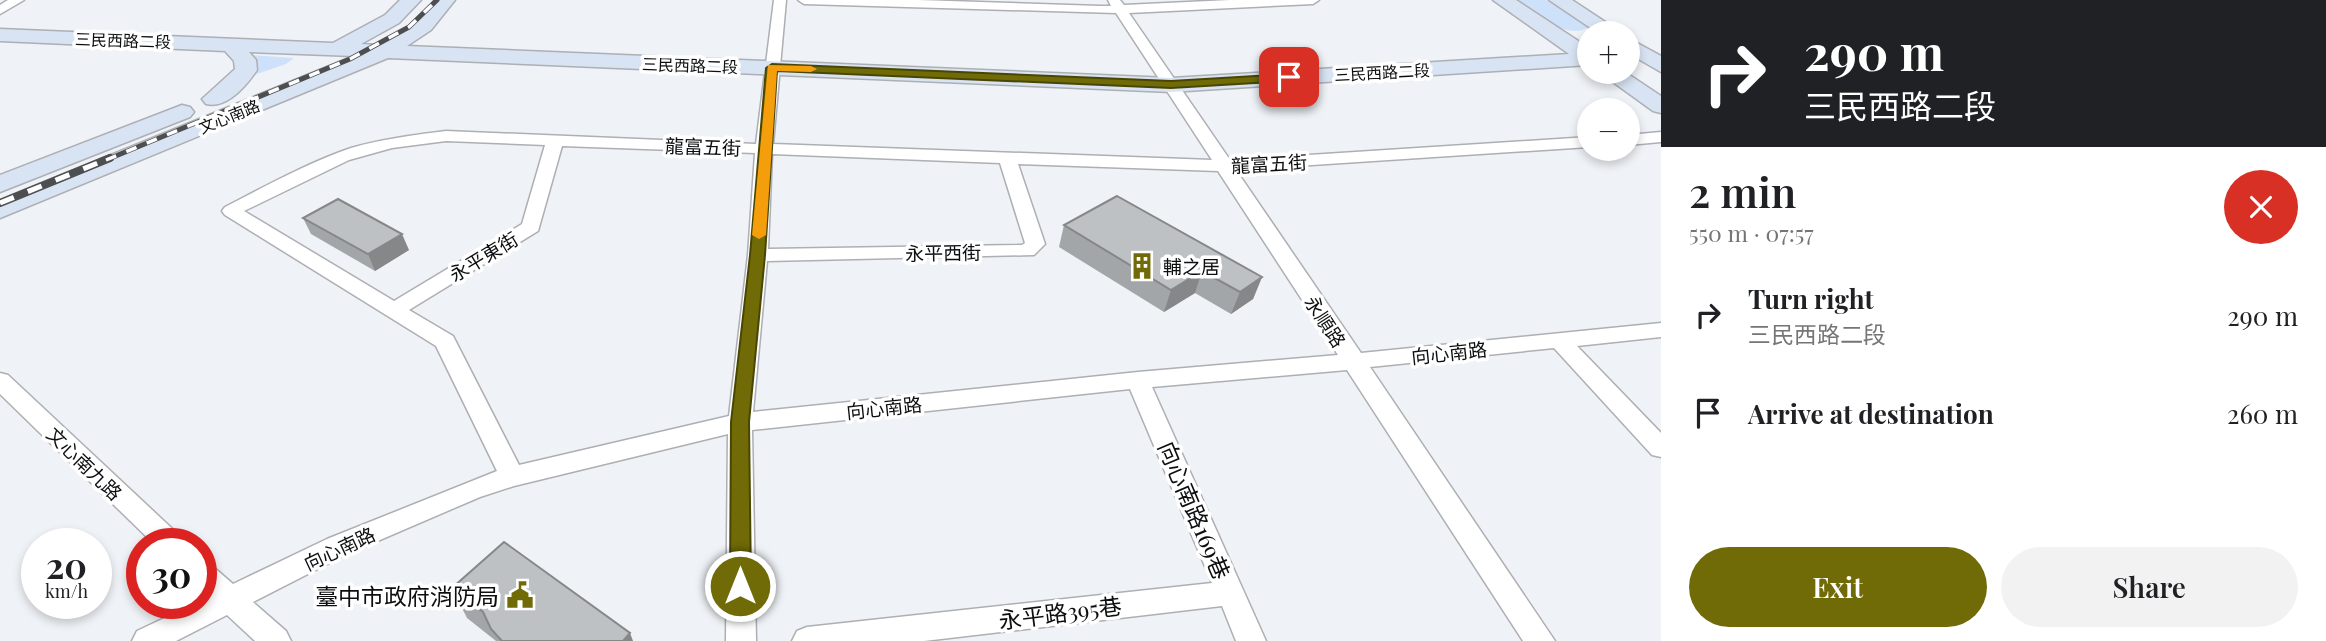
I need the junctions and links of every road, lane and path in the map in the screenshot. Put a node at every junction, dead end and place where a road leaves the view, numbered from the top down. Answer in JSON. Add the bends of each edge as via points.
{"nodes":[{"id":1,"x":18,"y":0,"type":"edge"},
{"id":2,"x":779,"y":0,"type":"edge"},
{"id":3,"x":804,"y":0,"type":"edge"},
{"id":4,"x":1303,"y":0,"type":"edge"},
{"id":5,"x":1313,"y":0,"type":"edge"},
{"id":6,"x":1503,"y":0,"type":"edge"},
{"id":7,"x":1559,"y":0,"type":"edge"},
{"id":8,"x":1117,"y":4,"type":"edge"},
{"id":9,"x":406,"y":6,"type":"edge"},
{"id":10,"x":438,"y":8,"type":"edge"},
{"id":11,"x":0,"y":10,"type":"edge"},
{"id":12,"x":1593,"y":21,"type":"edge"},
{"id":13,"x":0,"y":26,"type":"edge"},
{"id":14,"x":0,"y":35,"type":"edge"},
{"id":15,"x":306,"y":39,"type":"junction"},
{"id":16,"x":231,"y":45,"type":"junction"},
{"id":17,"x":344,"y":46,"type":"junction"},
{"id":18,"x":473,"y":46,"type":"junction"},
{"id":19,"x":390,"y":48,"type":"junction"},
{"id":20,"x":1577,"y":48,"type":"edge"},
{"id":21,"x":1577,"y":55,"type":"edge"},
{"id":22,"x":773,"y":63,"type":"junction"},
{"id":23,"x":1167,"y":78,"type":"junction"},
{"id":24,"x":1628,"y":84,"type":"edge"},
{"id":25,"x":214,"y":99,"type":"junction"},
{"id":26,"x":1661,"y":106,"type":"edge"},
{"id":27,"x":1661,"y":137,"type":"edge"},
{"id":28,"x":1640,"y":138,"type":"edge"},
{"id":29,"x":555,"y":140,"type":"junction"},
{"id":30,"x":1577,"y":143,"type":"edge"},
{"id":31,"x":764,"y":148,"type":"junction"},
{"id":32,"x":1007,"y":158,"type":"junction"},
{"id":33,"x":1224,"y":165,"type":"junction"},
{"id":34,"x":0,"y":184,"type":"edge"},
{"id":35,"x":0,"y":210,"type":"edge"},
{"id":36,"x":758,"y":255,"type":"junction"},
{"id":37,"x":394,"y":310,"type":"junction"},
{"id":38,"x":1661,"y":330,"type":"edge"},
{"id":39,"x":1560,"y":341,"type":"junction"},
{"id":40,"x":1352,"y":361,"type":"junction"},
{"id":41,"x":1138,"y":380,"type":"junction"},
{"id":42,"x":5,"y":393,"type":"edge"},
{"id":43,"x":740,"y":422,"type":"junction"},
{"id":44,"x":1661,"y":448,"type":"edge"},
{"id":45,"x":512,"y":477,"type":"junction"},
{"id":46,"x":153,"y":528,"type":"edge"},
{"id":47,"x":217,"y":588,"type":"edge"},
{"id":48,"x":1230,"y":593,"type":"junction"},
{"id":49,"x":230,"y":600,"type":"junction"},
{"id":50,"x":147,"y":641,"type":"edge"},
{"id":51,"x":276,"y":641,"type":"edge"},
{"id":52,"x":741,"y":641,"type":"edge"},
{"id":53,"x":807,"y":641,"type":"edge"},
{"id":54,"x":1251,"y":641,"type":"edge"},
{"id":55,"x":1540,"y":641,"type":"edge"}],
"edges":[{"from":1,"to":11,"type":"street"},
{"from":2,"to":22,"type":"street"},
{"from":3,"to":8,"type":"street","via":[[1100,10]]},
{"from":4,"to":5,"type":"street"},
{"from":4,"to":8,"type":"street"},
{"from":6,"to":20,"type":"street"},
{"from":7,"to":12,"type":"street"},
{"from":8,"to":23,"type":"street","name":"永順路"},
{"from":9,"to":15,"type":"street","via":[[344,32]]},
{"from":9,"to":17,"type":"street","name":"文心南路"},
{"from":10,"to":18,"type":"street","via":[[445,35]]},
{"from":10,"to":19,"type":"street","name":"文心南路","via":[[424,26]]},
{"from":13,"to":15,"type":"street","name":"三民西路二段"},
{"from":14,"to":16,"type":"street","name":"三民西路二段"},
{"from":15,"to":17,"type":"street","name":"三民西路二段"},
{"from":16,"to":17,"type":"street","name":"三民西路二段"},
{"from":16,"to":25,"type":"street","via":[[245,60],[246,70]]},
{"from":17,"to":19,"type":"street","name":"三民西路二段"},
{"from":17,"to":25,"type":"street","name":"文心南路"},
{"from":18,"to":19,"type":"street","name":"三民西路二段"},
{"from":18,"to":22,"type":"street","name":"三民西路二段"},
{"from":19,"to":22,"type":"street","name":"三民西路二段"},
{"from":19,"to":35,"type":"street","name":"文心南路"},
{"from":21,"to":23,"type":"street","name":"三民西路二段"},
{"from":22,"to":23,"type":"street","name":"三民西路二段"},
{"from":22,"to":31,"type":"street"},
{"from":23,"to":33,"type":"street","name":"永順路"},
{"from":24,"to":26,"type":"street"},
{"from":25,"to":34,"type":"street","name":"文心南路"},
{"from":27,"to":28,"type":"street"},
{"from":29,"to":31,"type":"street","name":"龍富五街"},
{"from":29,"to":37,"type":"street","name":"永平東街","via":[[531,227]]},
{"from":29,"to":37,"type":"street","name":"龍富五街","via":[[446,136],[374,147],[332,161],[232,211]]},
{"from":30,"to":33,"type":"street","name":"龍富五街"},
{"from":31,"to":32,"type":"street","name":"龍富五街"},
{"from":31,"to":36,"type":"street"},
{"from":32,"to":33,"type":"street","name":"龍富五街"},
{"from":32,"to":36,"type":"street","name":"永平西街","via":[[1035,244],[1027,251]]},
{"from":33,"to":40,"type":"street","name":"永順路"},
{"from":36,"to":43,"type":"street"},
{"from":37,"to":45,"type":"street","name":"龍富五街","via":[[445,341]]},
{"from":38,"to":39,"type":"street","name":"向心南路"},
{"from":39,"to":40,"type":"street","name":"向心南路"},
{"from":39,"to":44,"type":"street"},
{"from":40,"to":41,"type":"street","name":"向心南路"},
{"from":40,"to":55,"type":"street","name":"永順路"},
{"from":41,"to":43,"type":"street","name":"向心南路"},
{"from":41,"to":48,"type":"street","name":"向心南路169巷"},
{"from":42,"to":46,"type":"street","name":"文心南九路"},
{"from":43,"to":45,"type":"street","name":"向心南路"},
{"from":43,"to":52,"type":"street"},
{"from":45,"to":49,"type":"street","name":"向心南路","via":[[336,547]]},
{"from":47,"to":49,"type":"street"},
{"from":48,"to":53,"type":"street","name":"永平路395巷"},
{"from":48,"to":54,"type":"street","name":"向心南路169巷"},
{"from":49,"to":50,"type":"street","name":"向心南路"},
{"from":49,"to":51,"type":"street"}]}
